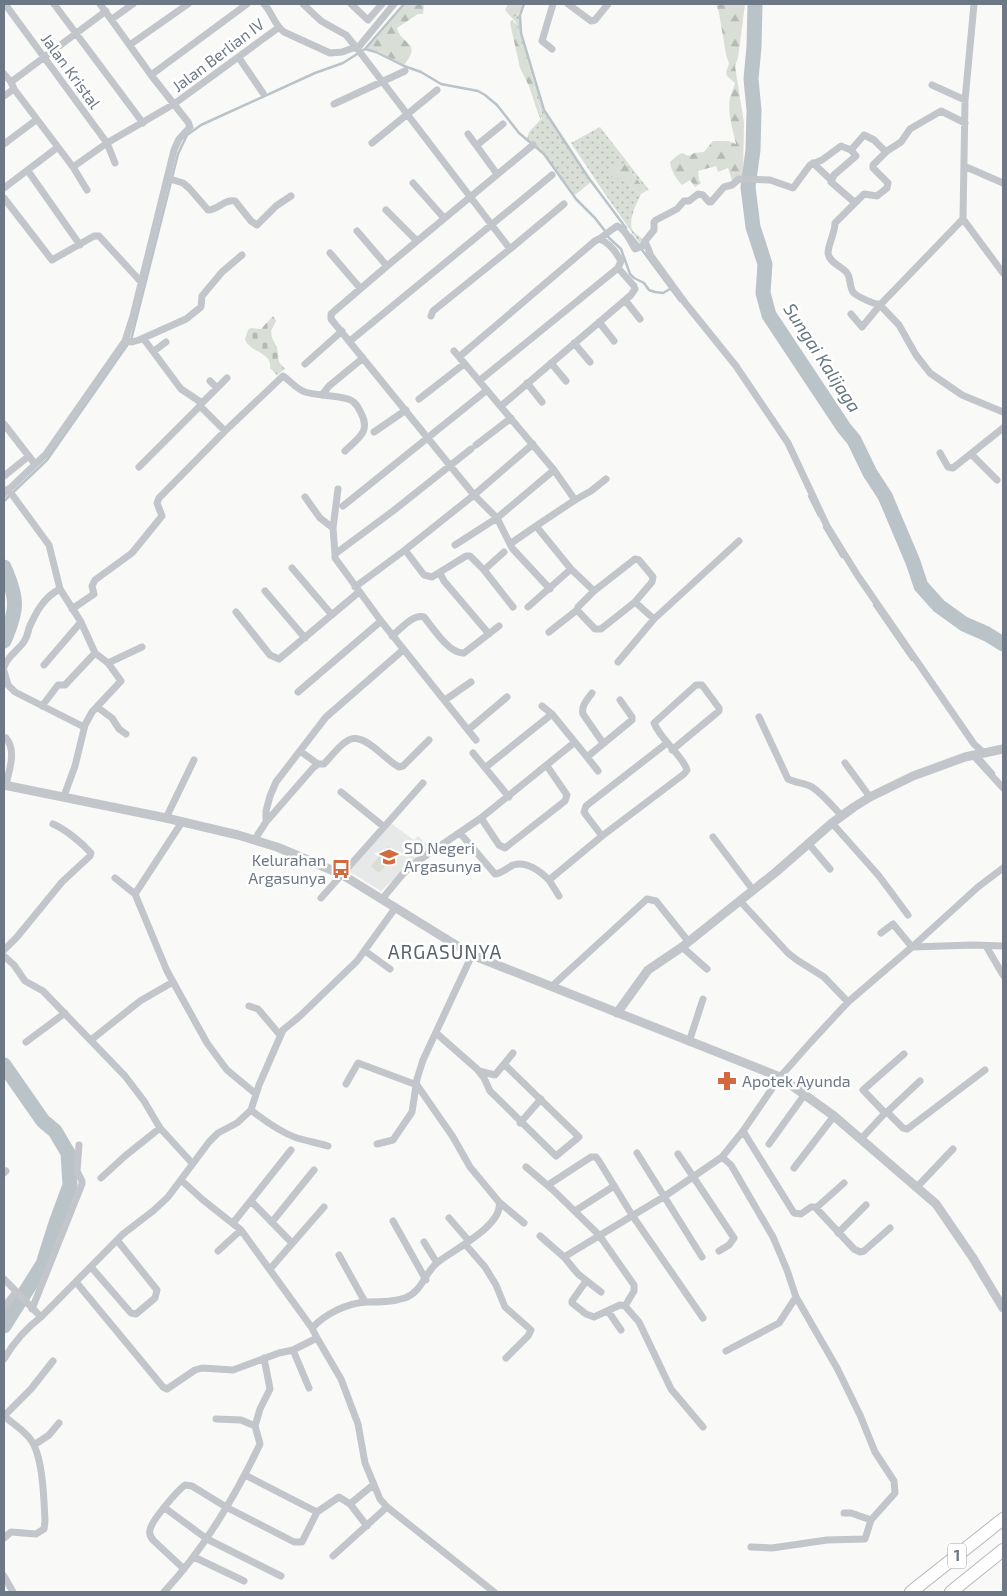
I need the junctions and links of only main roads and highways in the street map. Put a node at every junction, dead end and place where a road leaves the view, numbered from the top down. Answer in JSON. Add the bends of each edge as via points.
{"nodes":[{"id":1,"x":1003,"y":1519,"type":"edge"},
{"id":2,"x":1003,"y":1550,"type":"edge"},
{"id":3,"x":911,"y":1592,"type":"edge"},
{"id":4,"x":951,"y":1592,"type":"edge"}],
"edges":[{"from":1,"to":3,"type":"highway","number":"1"},
{"from":2,"to":4,"type":"highway","number":"1"}]}
